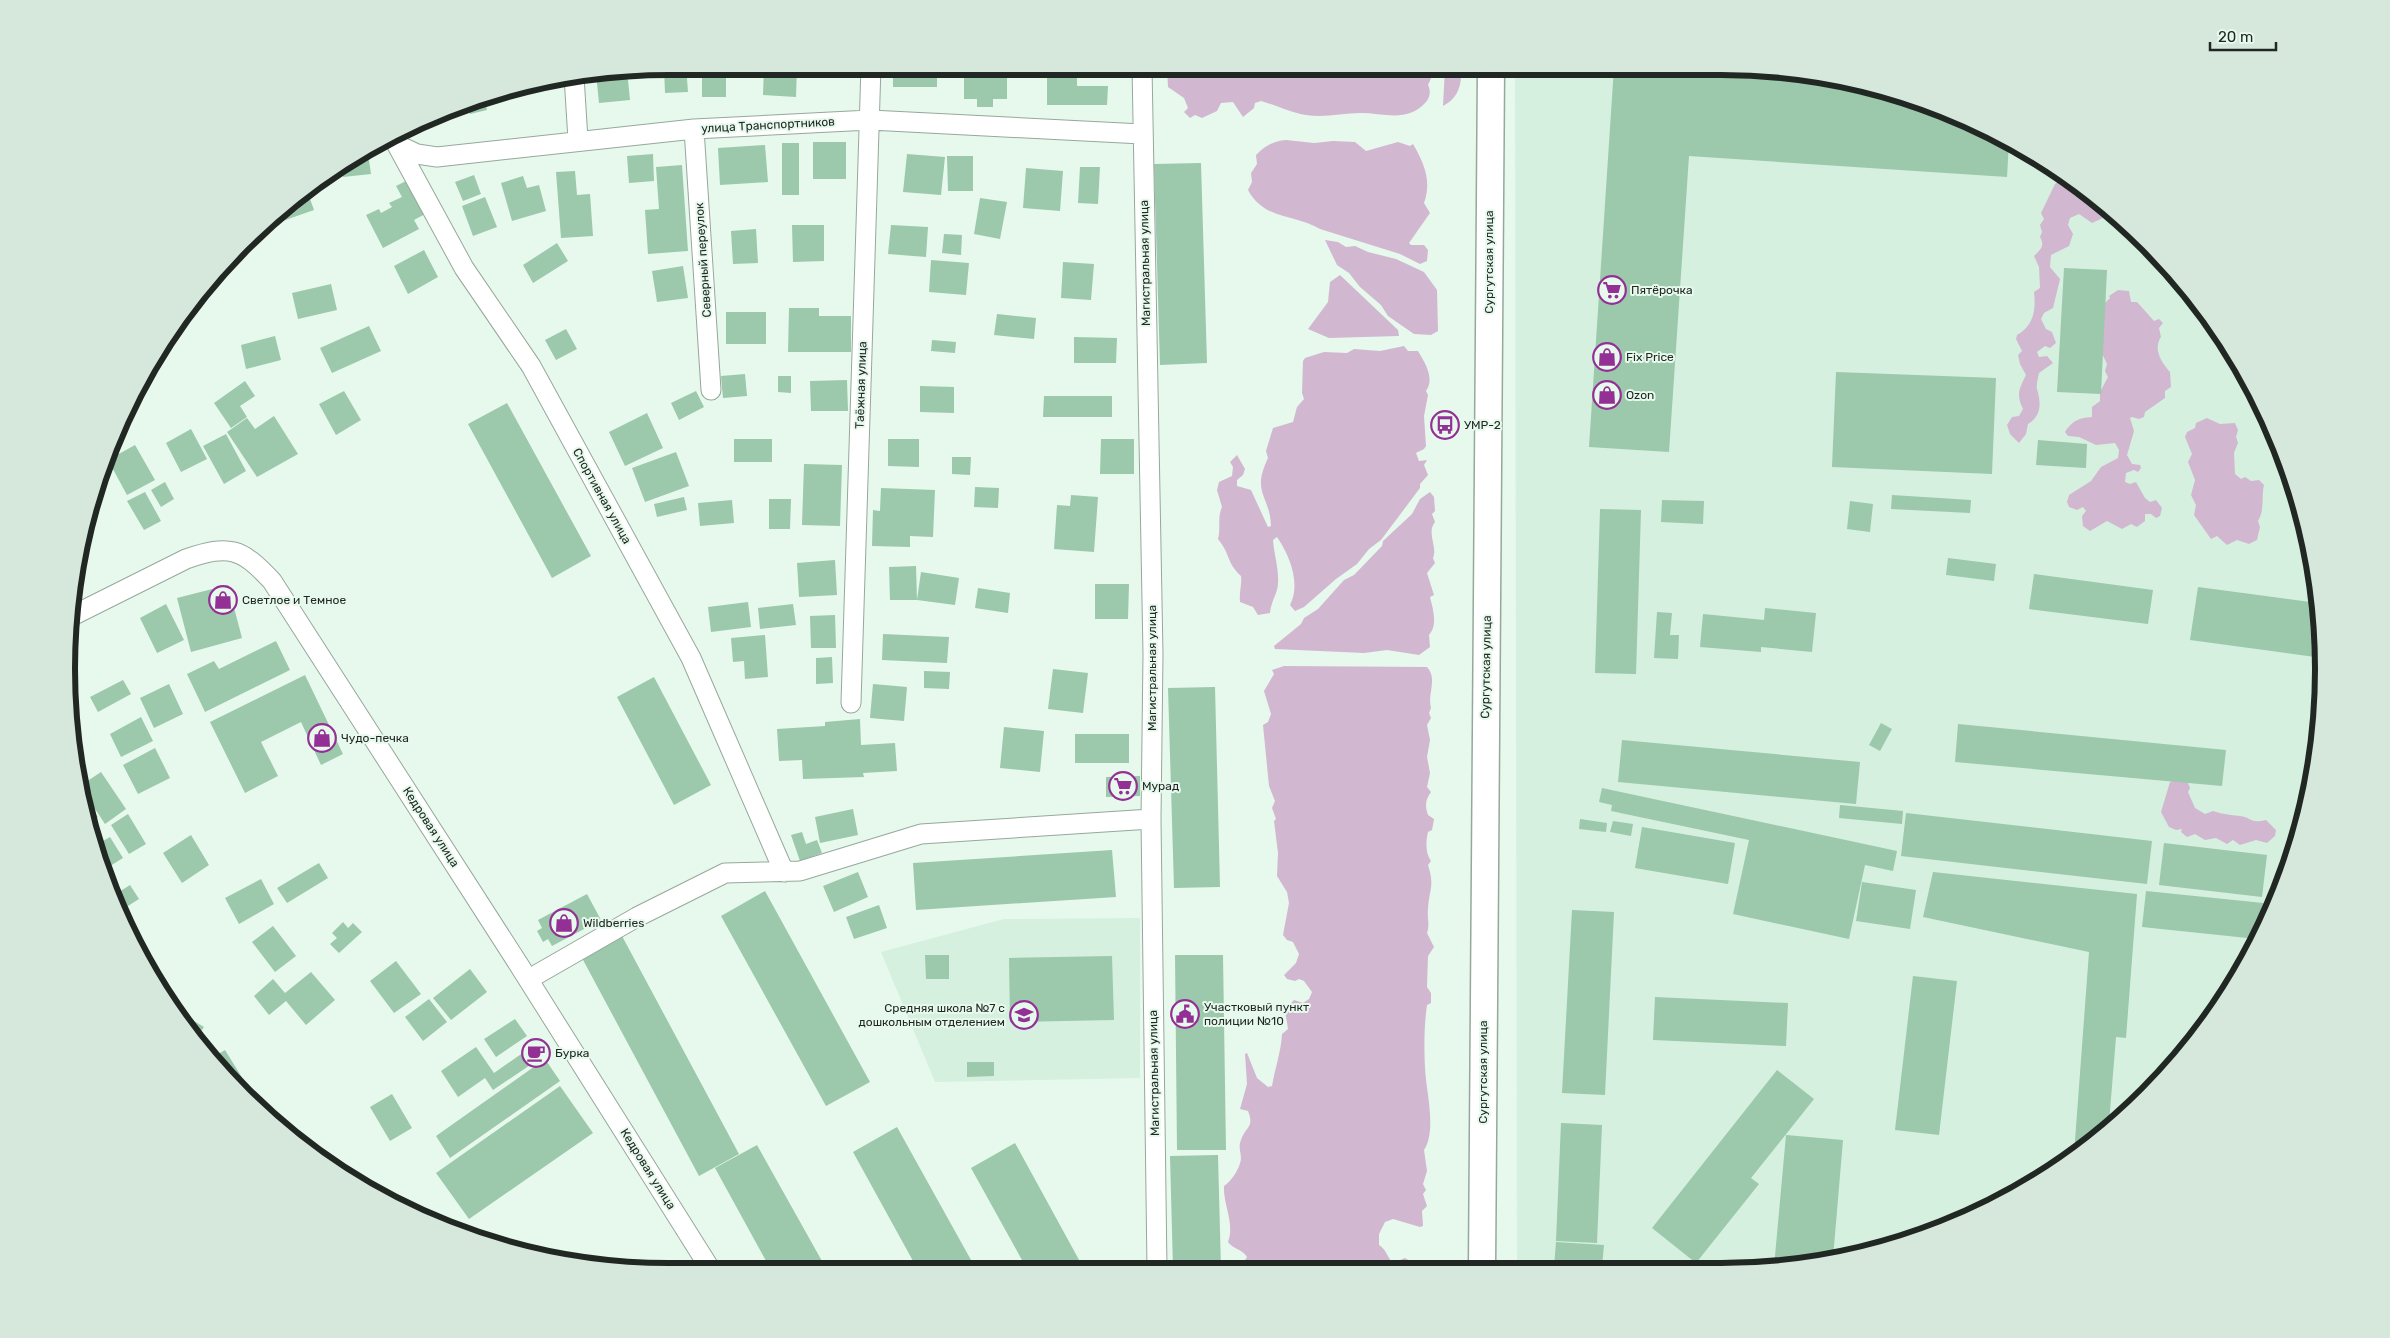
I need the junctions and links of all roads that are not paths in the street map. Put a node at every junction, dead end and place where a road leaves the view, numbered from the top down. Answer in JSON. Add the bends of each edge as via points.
{"nodes":[{"id":1,"x":871,"y":75,"type":"edge"},
{"id":2,"x":1142,"y":75,"type":"edge"},
{"id":3,"x":1491,"y":75,"type":"edge"},
{"id":4,"x":574,"y":83,"type":"edge"},
{"id":5,"x":870,"y":120,"type":"junction"},
{"id":6,"x":694,"y":129,"type":"junction"},
{"id":7,"x":1142,"y":134,"type":"junction"},
{"id":8,"x":578,"y":140,"type":"junction"},
{"id":9,"x":397,"y":141,"type":"edge"},
{"id":10,"x":396,"y":142,"type":"edge"},
{"id":11,"x":712,"y":390,"type":"dead end"},
{"id":12,"x":78,"y":610,"type":"edge"},
{"id":13,"x":851,"y":703,"type":"dead end"},
{"id":14,"x":1151,"y":819,"type":"junction"},
{"id":15,"x":784,"y":872,"type":"junction"},
{"id":16,"x":529,"y":979,"type":"junction"},
{"id":17,"x":707,"y":1263,"type":"edge"},
{"id":18,"x":1157,"y":1263,"type":"edge"},
{"id":19,"x":1482,"y":1263,"type":"edge"}],
"edges":[{"from":1,"to":5,"type":"street","name":"Таёжная улица"},
{"from":2,"to":7,"type":"street","name":"Магистральная улица"},
{"from":3,"to":19,"type":"main road","name":"Сургутская улица"},
{"from":4,"to":8,"type":"street"},
{"from":5,"to":6,"type":"street","name":"улица Транспортников"},
{"from":5,"to":7,"type":"street","name":"улица Транспортников"},
{"from":5,"to":13,"type":"street","name":"Таёжная улица"},
{"from":6,"to":8,"type":"street","name":"улица Транспортников"},
{"from":6,"to":11,"type":"street","name":"Северный переулок"},
{"from":7,"to":14,"type":"street","name":"Магистральная улица","via":[[1153,654]]},
{"from":8,"to":9,"type":"street","name":"улица Транспортников","via":[[437,157],[417,154]]},
{"from":10,"to":15,"type":"street","name":"Спортивная улица","via":[[464,268],[531,366],[691,658]]},
{"from":12,"to":16,"type":"street","name":"Кедровая улица","via":[[206,552],[228,550],[254,562],[272,581]]},
{"from":14,"to":15,"type":"street","via":[[921,834],[800,871]]},
{"from":14,"to":18,"type":"street","name":"Магистральная улица"},
{"from":15,"to":16,"type":"street","via":[[725,873],[636,917]]},
{"from":16,"to":17,"type":"street","name":"Кедровая улица"}]}
